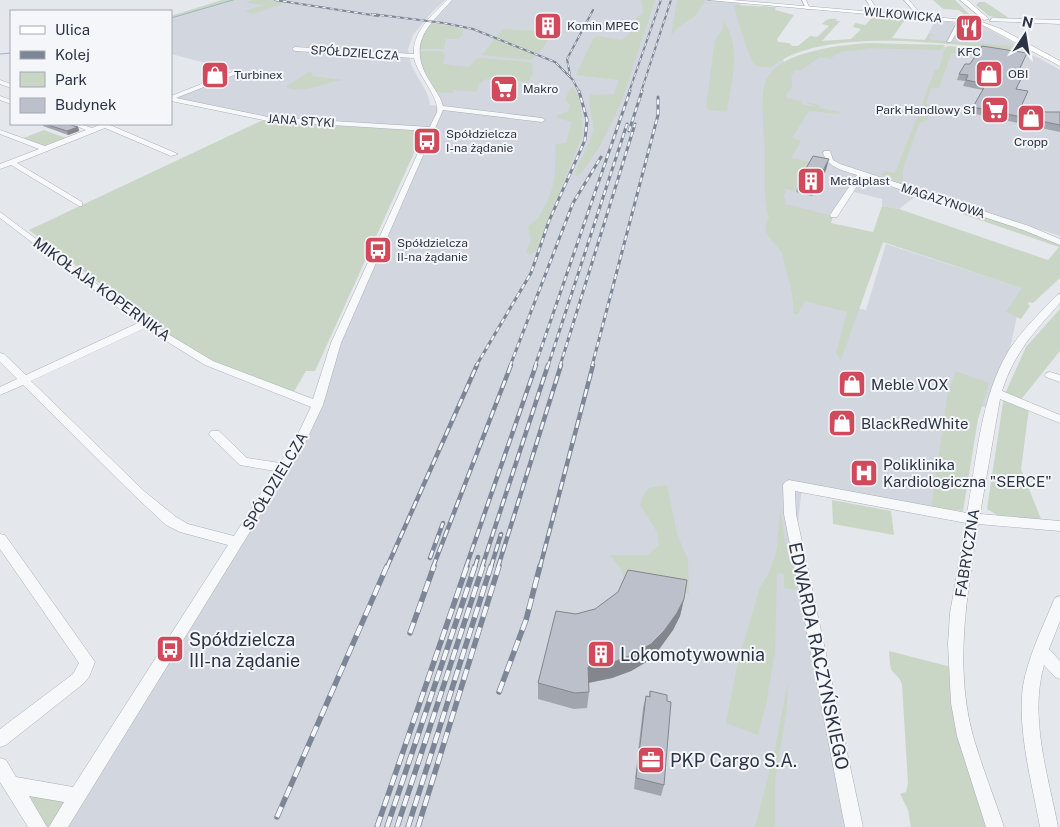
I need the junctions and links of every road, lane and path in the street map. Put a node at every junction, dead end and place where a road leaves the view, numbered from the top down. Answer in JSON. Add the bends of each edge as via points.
{"nodes":[{"id":1,"x":450,"y":0,"type":"edge"},
{"id":2,"x":711,"y":0,"type":"edge"},
{"id":3,"x":804,"y":0,"type":"edge"},
{"id":4,"x":868,"y":0,"type":"edge"},
{"id":5,"x":906,"y":0,"type":"edge"},
{"id":6,"x":963,"y":0,"type":"edge"},
{"id":7,"x":764,"y":3,"type":"edge"},
{"id":8,"x":808,"y":8,"type":"junction"},
{"id":9,"x":879,"y":14,"type":"junction"},
{"id":10,"x":922,"y":17,"type":"junction"},
{"id":11,"x":959,"y":20,"type":"junction"},
{"id":12,"x":984,"y":20,"type":"junction"},
{"id":13,"x":1060,"y":22,"type":"edge"},
{"id":14,"x":949,"y":41,"type":"dead end"},
{"id":15,"x":295,"y":49,"type":"dead end"},
{"id":16,"x":415,"y":56,"type":"junction"},
{"id":17,"x":1060,"y":64,"type":"edge"},
{"id":18,"x":237,"y":72,"type":"dead end"},
{"id":19,"x":172,"y":99,"type":"edge"},
{"id":20,"x":172,"y":99,"type":"edge"},
{"id":21,"x":440,"y":108,"type":"junction"},
{"id":22,"x":542,"y":120,"type":"dead end"},
{"id":23,"x":77,"y":125,"type":"edge"},
{"id":24,"x":104,"y":125,"type":"edge"},
{"id":25,"x":108,"y":125,"type":"edge"},
{"id":26,"x":432,"y":129,"type":"junction"},
{"id":27,"x":92,"y":130,"type":"junction"},
{"id":28,"x":0,"y":132,"type":"edge"},
{"id":29,"x":46,"y":149,"type":"junction"},
{"id":30,"x":826,"y":153,"type":"dead end"},
{"id":31,"x":174,"y":154,"type":"dead end"},
{"id":32,"x":12,"y":163,"type":"junction"},
{"id":33,"x":0,"y":168,"type":"edge"},
{"id":34,"x":861,"y":174,"type":"junction"},
{"id":35,"x":79,"y":204,"type":"dead end"},
{"id":36,"x":0,"y":214,"type":"edge"},
{"id":37,"x":834,"y":214,"type":"dead end"},
{"id":38,"x":1026,"y":228,"type":"junction"},
{"id":39,"x":1060,"y":238,"type":"edge"},
{"id":40,"x":1060,"y":242,"type":"edge"},
{"id":41,"x":1060,"y":297,"type":"edge"},
{"id":42,"x":145,"y":324,"type":"junction"},
{"id":43,"x":0,"y":356,"type":"edge"},
{"id":44,"x":23,"y":380,"type":"junction"},
{"id":45,"x":0,"y":391,"type":"edge"},
{"id":46,"x":996,"y":393,"type":"junction"},
{"id":47,"x":317,"y":405,"type":"junction"},
{"id":48,"x":1060,"y":419,"type":"edge"},
{"id":49,"x":215,"y":434,"type":"dead end"},
{"id":50,"x":284,"y":468,"type":"junction"},
{"id":51,"x":973,"y":519,"type":"junction"},
{"id":52,"x":1060,"y":526,"type":"edge"},
{"id":53,"x":0,"y":540,"type":"edge"},
{"id":54,"x":237,"y":542,"type":"junction"},
{"id":55,"x":1060,"y":602,"type":"edge"},
{"id":56,"x":1042,"y":652,"type":"junction"},
{"id":57,"x":1060,"y":672,"type":"edge"},
{"id":58,"x":0,"y":739,"type":"edge"},
{"id":59,"x":0,"y":766,"type":"edge"},
{"id":60,"x":10,"y":784,"type":"junction"},
{"id":61,"x":78,"y":796,"type":"junction"},
{"id":62,"x":38,"y":827,"type":"edge"},
{"id":63,"x":58,"y":827,"type":"edge"},
{"id":64,"x":854,"y":827,"type":"edge"},
{"id":65,"x":995,"y":827,"type":"edge"},
{"id":66,"x":1048,"y":827,"type":"edge"}],
"edges":[{"from":1,"to":16,"type":"street","name":"SPÓŁDZIELCZA","via":[[423,29]]},
{"from":2,"to":7,"type":"main road","name":"WILKOWICKA"},
{"from":3,"to":8,"type":"street"},
{"from":4,"to":9,"type":"street"},
{"from":5,"to":10,"type":"street"},
{"from":6,"to":12,"type":"main road"},
{"from":7,"to":8,"type":"main road","name":"WILKOWICKA"},
{"from":8,"to":9,"type":"main road","name":"WILKOWICKA"},
{"from":9,"to":10,"type":"main road","name":"WILKOWICKA"},
{"from":10,"to":11,"type":"main road","name":"WILKOWICKA"},
{"from":11,"to":12,"type":"main road","name":"WILKOWICKA"},
{"from":11,"to":14,"type":"street"},
{"from":12,"to":13,"type":"street"},
{"from":12,"to":17,"type":"main road"},
{"from":15,"to":16,"type":"street","name":"SPÓŁDZIELCZA"},
{"from":16,"to":21,"type":"street","name":"SPÓŁDZIELCZA"},
{"from":18,"to":19,"type":"street"},
{"from":20,"to":26,"type":"street","name":"JANA STYKI","via":[[265,119]]},
{"from":21,"to":22,"type":"street"},
{"from":21,"to":26,"type":"street","name":"SPÓŁDZIELCZA"},
{"from":23,"to":27,"type":"street"},
{"from":24,"to":27,"type":"street"},
{"from":25,"to":31,"type":"street"},
{"from":26,"to":47,"type":"street","name":"SPÓŁDZIELCZA","via":[[336,343]]},
{"from":27,"to":29,"type":"street"},
{"from":28,"to":29,"type":"street"},
{"from":29,"to":32,"type":"street"},
{"from":30,"to":34,"type":"street","name":"MAGAZYNOWA","via":[[832,164]]},
{"from":32,"to":33,"type":"street"},
{"from":32,"to":35,"type":"street"},
{"from":34,"to":37,"type":"street"},
{"from":34,"to":38,"type":"street","name":"MAGAZYNOWA"},
{"from":36,"to":42,"type":"street","name":"MIKOŁAJA KOPERNIKA"},
{"from":38,"to":39,"type":"street","name":"MAGAZYNOWA"},
{"from":38,"to":40,"type":"street","name":"MAGAZYNOWA"},
{"from":41,"to":46,"type":"street","name":"FABRYCZNA","via":[[1015,350]]},
{"from":42,"to":44,"type":"street"},
{"from":42,"to":47,"type":"street","name":"MIKOŁAJA KOPERNIKA","via":[[210,363]]},
{"from":43,"to":44,"type":"street"},
{"from":44,"to":45,"type":"street"},
{"from":44,"to":54,"type":"street","via":[[171,521]]},
{"from":46,"to":48,"type":"street"},
{"from":46,"to":51,"type":"street","name":"FABRYCZNA"},
{"from":47,"to":50,"type":"street","name":"SPÓŁDZIELCZA"},
{"from":49,"to":50,"type":"street","via":[[244,462]]},
{"from":50,"to":54,"type":"street","name":"SPÓŁDZIELCZA"},
{"from":51,"to":52,"type":"street"},
{"from":51,"to":64,"type":"street","name":"EDWARDA RACZYŃSKIEGO","via":[[791,485],[790,514]]},
{"from":51,"to":65,"type":"street","name":"FABRYCZNA","via":[[957,613],[955,668],[965,736]]},
{"from":53,"to":58,"type":"street","via":[[87,662],[78,679]]},
{"from":54,"to":61,"type":"street","name":"SPÓŁDZIELCZA"},
{"from":55,"to":56,"type":"street"},
{"from":56,"to":57,"type":"street"},
{"from":56,"to":66,"type":"street","via":[[1033,678],[1030,706]]},
{"from":59,"to":60,"type":"street"},
{"from":60,"to":61,"type":"street"},
{"from":60,"to":62,"type":"street"},
{"from":61,"to":63,"type":"street","name":"SPÓŁDZIELCZA"}]}
